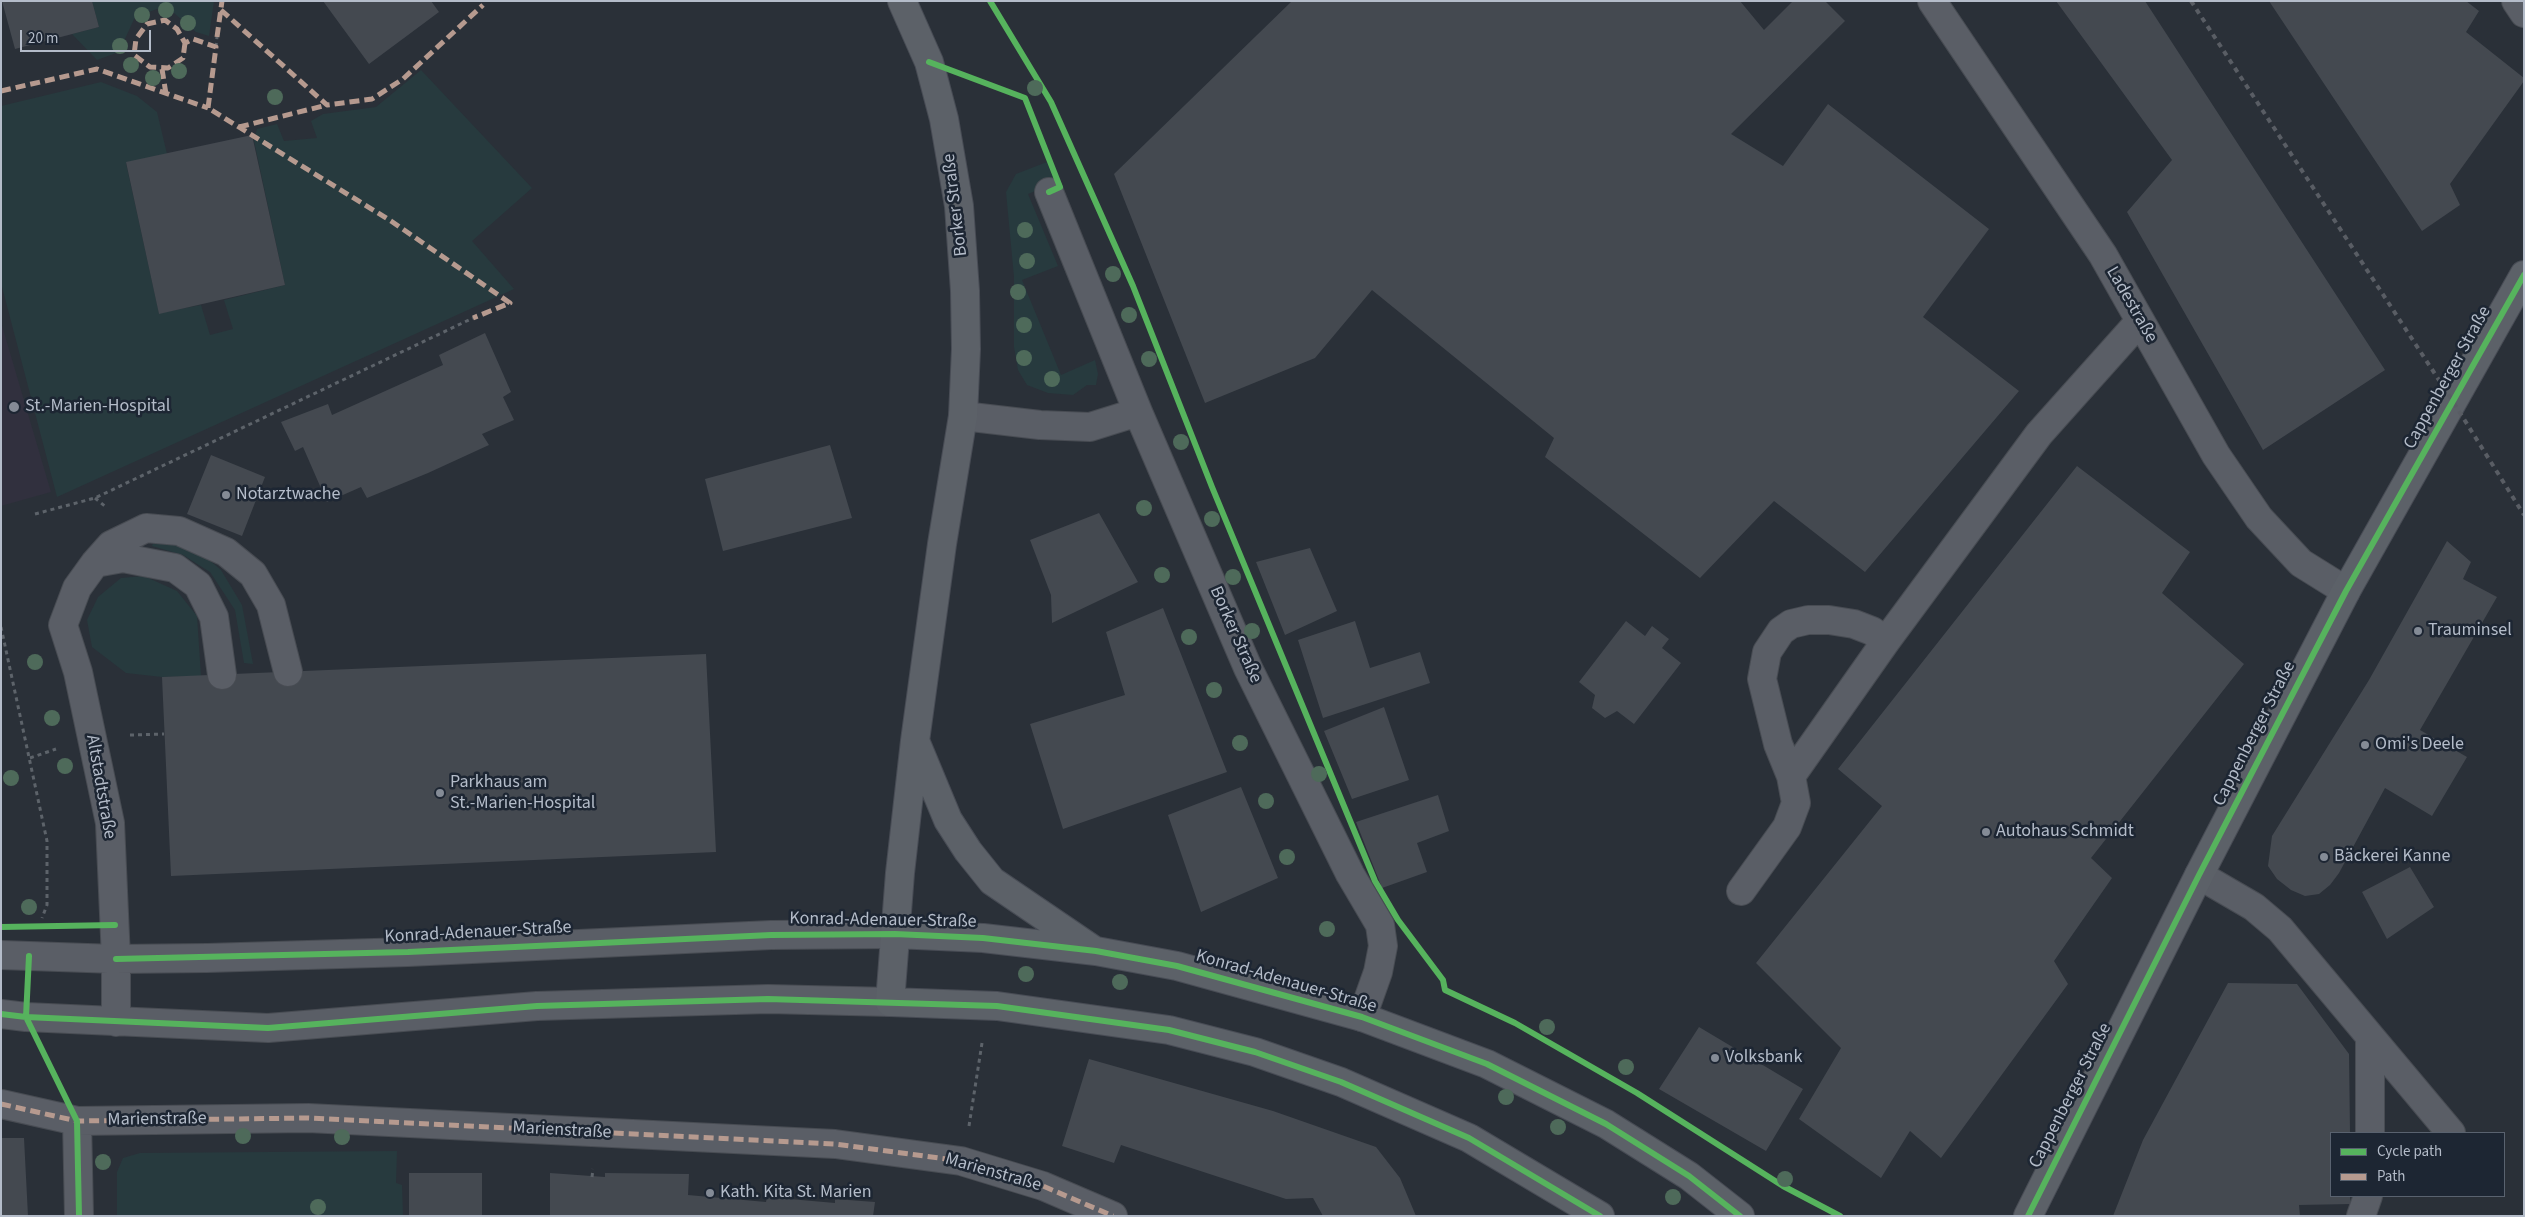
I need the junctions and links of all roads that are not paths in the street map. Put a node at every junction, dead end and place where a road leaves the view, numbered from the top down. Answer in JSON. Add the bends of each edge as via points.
{"nodes":[{"id":1,"x":902,"y":1,"type":"edge"},
{"id":2,"x":1932,"y":1,"type":"edge"},
{"id":3,"x":2516,"y":1,"type":"edge"},
{"id":4,"x":2524,"y":13,"type":"edge"},
{"id":5,"x":1049,"y":192,"type":"dead end"},
{"id":6,"x":2524,"y":275,"type":"edge"},
{"id":7,"x":2140,"y":322,"type":"junction"},
{"id":8,"x":1138,"y":412,"type":"junction"},
{"id":9,"x":963,"y":416,"type":"junction"},
{"id":10,"x":95,"y":563,"type":"junction"},
{"id":11,"x":2346,"y":591,"type":"junction"},
{"id":12,"x":1886,"y":642,"type":"junction"},
{"id":13,"x":288,"y":672,"type":"dead end"},
{"id":14,"x":222,"y":675,"type":"dead end"},
{"id":15,"x":915,"y":741,"type":"junction"},
{"id":16,"x":1791,"y":776,"type":"junction"},
{"id":17,"x":2199,"y":875,"type":"junction"},
{"id":18,"x":1741,"y":891,"type":"dead end"},
{"id":19,"x":895,"y":934,"type":"junction"},
{"id":20,"x":1096,"y":951,"type":"junction"},
{"id":21,"x":1,"y":955,"type":"edge"},
{"id":22,"x":116,"y":959,"type":"junction"},
{"id":23,"x":890,"y":1002,"type":"junction"},
{"id":24,"x":1,"y":1014,"type":"edge"},
{"id":25,"x":1362,"y":1017,"type":"junction"},
{"id":26,"x":116,"y":1022,"type":"junction"},
{"id":27,"x":2370,"y":1036,"type":"junction"},
{"id":28,"x":1,"y":1104,"type":"edge"},
{"id":29,"x":77,"y":1121,"type":"junction"},
{"id":30,"x":2370,"y":1132,"type":"edge"},
{"id":31,"x":2451,"y":1132,"type":"edge"},
{"id":32,"x":2368,"y":1197,"type":"edge"},
{"id":33,"x":1569,"y":1207,"type":"edge"},
{"id":34,"x":2026,"y":1213,"type":"edge"},
{"id":35,"x":79,"y":1216,"type":"edge"},
{"id":36,"x":1114,"y":1216,"type":"edge"},
{"id":37,"x":1600,"y":1216,"type":"edge"},
{"id":38,"x":1740,"y":1216,"type":"edge"},
{"id":39,"x":2361,"y":1216,"type":"edge"}],
"edges":[{"from":1,"to":9,"type":"main road","name":"Borker Straße","via":[[929,62],[944,118],[959,206],[965,291]]},
{"from":2,"to":7,"type":"street","name":"Ladestraße","via":[[2102,255]]},
{"from":3,"to":4,"type":"street"},
{"from":5,"to":8,"type":"street","name":"Borker Straße"},
{"from":6,"to":11,"type":"main road","name":"Cappenberger Straße"},
{"from":7,"to":11,"type":"street","name":"Ladestraße","via":[[2216,455],[2259,518],[2301,563]]},
{"from":7,"to":12,"type":"street","via":[[2039,434]]},
{"from":8,"to":9,"type":"street","via":[[1090,427]]},
{"from":8,"to":25,"type":"street","name":"Borker Straße","via":[[1248,668],[1350,874],[1380,925],[1383,946],[1378,972]]},
{"from":9,"to":15,"type":"main road","name":"Borker Straße"},
{"from":10,"to":13,"type":"street","name":"Altstadtstraße","via":[[111,545],[146,528],[179,531],[226,552],[253,574],[271,605]]},
{"from":10,"to":14,"type":"street","via":[[123,558],[175,568],[198,585],[214,617]]},
{"from":10,"to":22,"type":"street","name":"Altstadtstraße","via":[[77,588],[63,625],[78,672],[110,824]]},
{"from":11,"to":17,"type":"main road","name":"Cappenberger Straße"},
{"from":12,"to":16,"type":"street"},
{"from":12,"to":16,"type":"street","via":[[1872,631],[1854,624],[1829,620],[1790,624],[1778,636],[1767,652],[1762,679],[1778,744]]},
{"from":15,"to":19,"type":"main road","name":"Borker Straße"},
{"from":15,"to":20,"type":"main road","via":[[948,820],[992,881]]},
{"from":16,"to":18,"type":"street","via":[[1796,803],[1794,812],[1787,827]]},
{"from":17,"to":27,"type":"street","via":[[2254,907],[2280,930]]},
{"from":17,"to":34,"type":"main road","name":"Cappenberger Straße"},
{"from":19,"to":20,"type":"main road","name":"Konrad-Adenauer-Straße","via":[[983,938]]},
{"from":19,"to":22,"type":"street","name":"Konrad-Adenauer-Straße","via":[[770,935],[408,952]]},
{"from":19,"to":23,"type":"main road","name":"Borker Straße"},
{"from":20,"to":25,"type":"main road","name":"Konrad-Adenauer-Straße","via":[[1177,966]]},
{"from":21,"to":22,"type":"street","name":"Konrad-Adenauer-Straße"},
{"from":22,"to":26,"type":"street","name":"Altstadtstraße"},
{"from":23,"to":26,"type":"street","via":[[768,999],[538,1006],[268,1028]]},
{"from":23,"to":33,"type":"main road","via":[[987,1006],[1169,1030],[1256,1052],[1341,1082],[1469,1138]]},
{"from":24,"to":26,"type":"street"},
{"from":25,"to":38,"type":"main road","name":"Konrad-Adenauer-Straße","via":[[1487,1064],[1606,1124],[1690,1176]]},
{"from":27,"to":30,"type":"street"},
{"from":27,"to":31,"type":"street"},
{"from":28,"to":29,"type":"street","name":"Marienstraße"},
{"from":29,"to":35,"type":"street"},
{"from":29,"to":36,"type":"street","name":"Marienstraße","via":[[308,1118],[835,1144],[960,1160],[1043,1186]]},
{"from":32,"to":39,"type":"street"},
{"from":33,"to":37,"type":"main road"}]}
